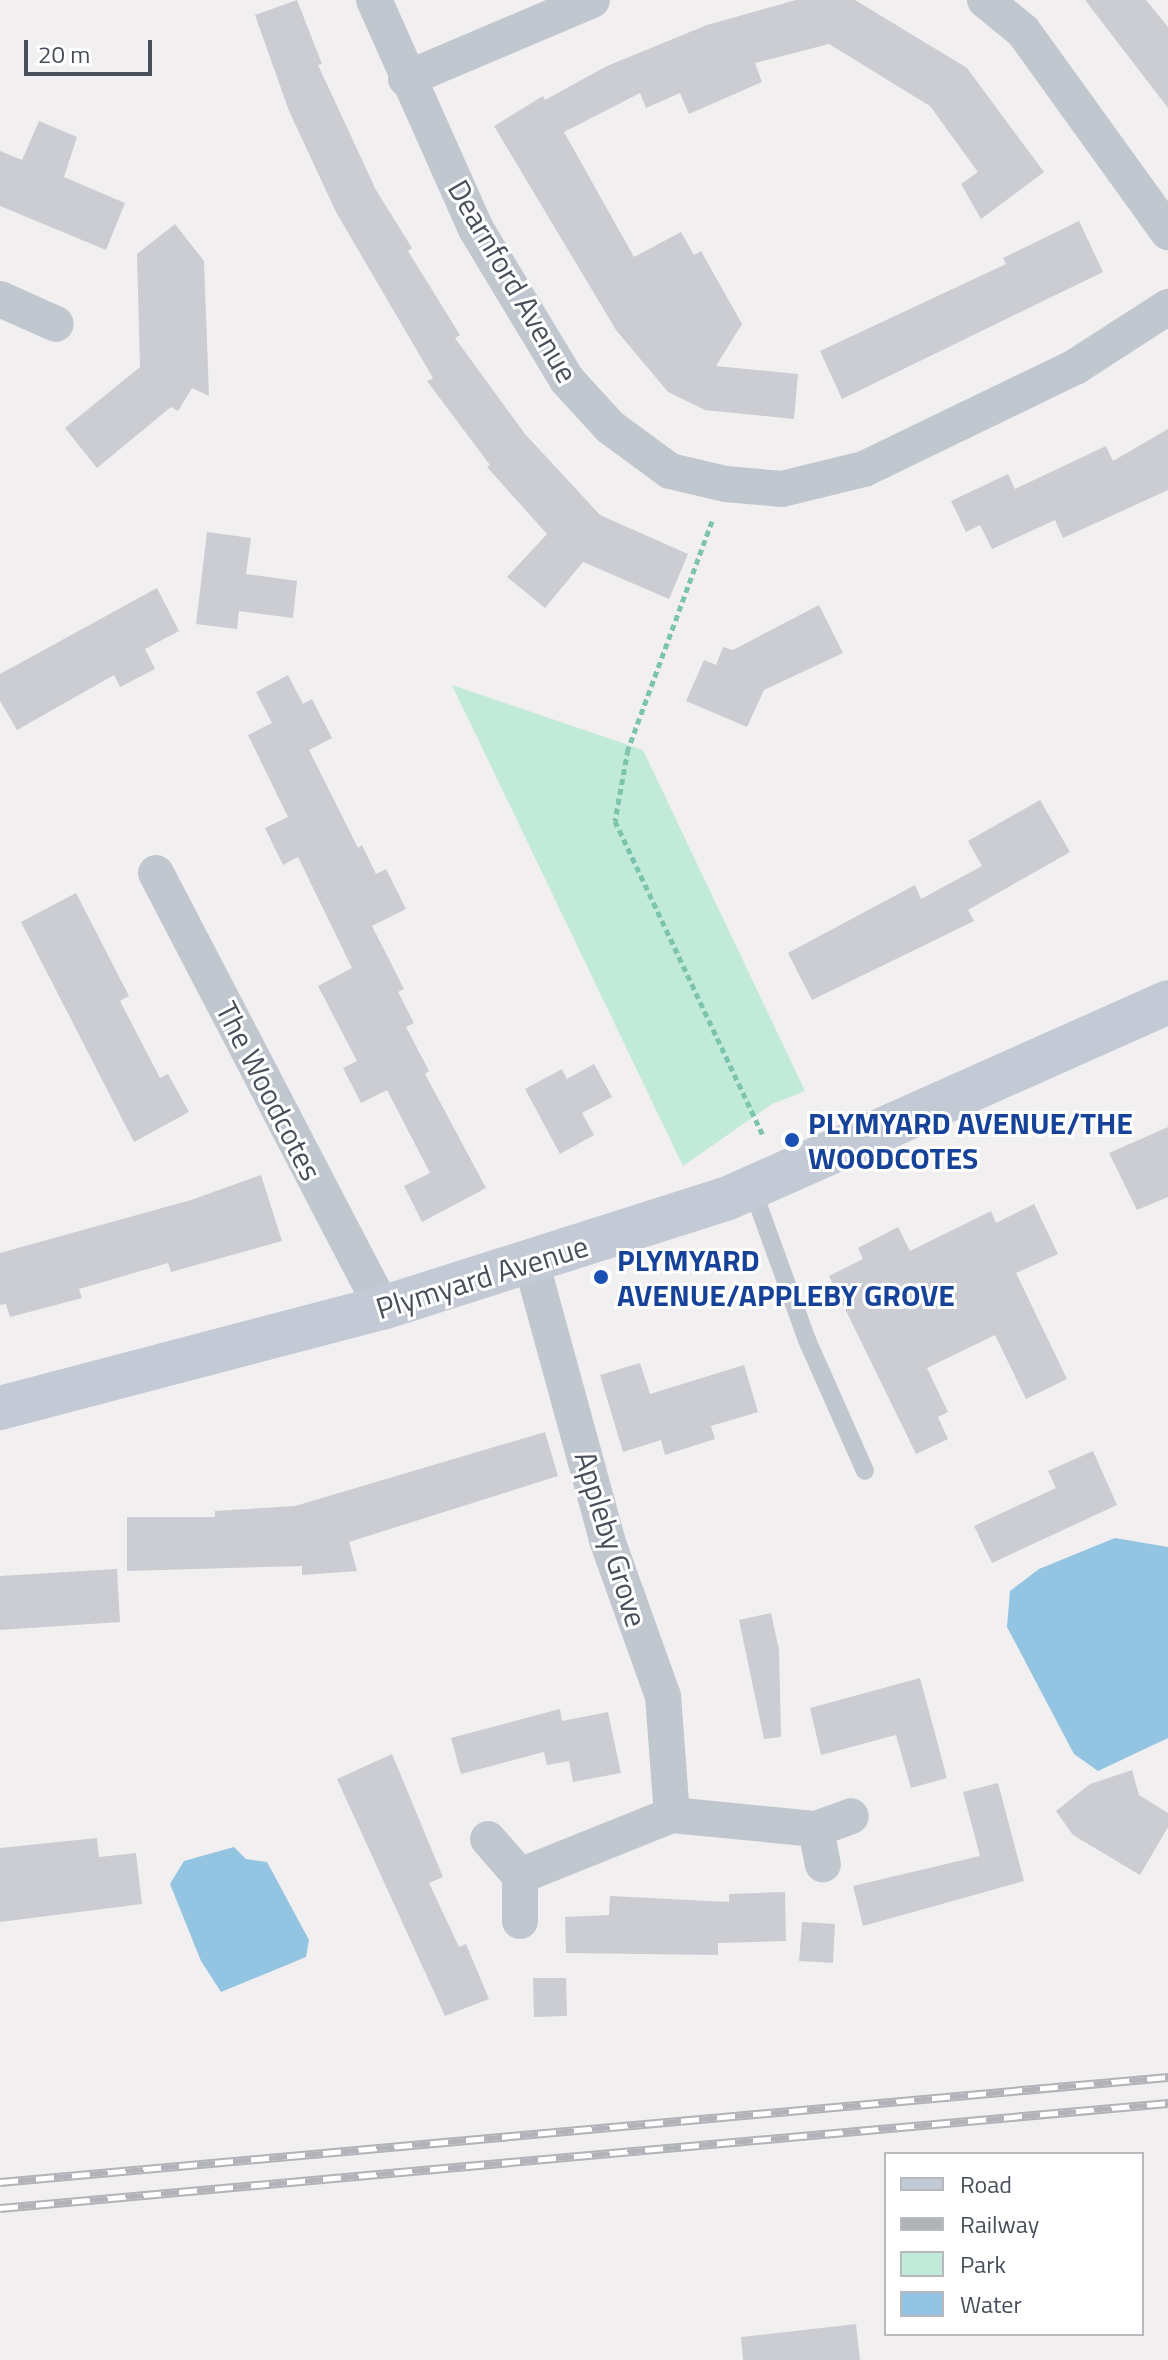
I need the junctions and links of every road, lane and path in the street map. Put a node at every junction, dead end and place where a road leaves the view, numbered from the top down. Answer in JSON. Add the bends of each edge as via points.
{"nodes":[{"id":1,"x":374,"y":0,"type":"edge"},
{"id":2,"x":592,"y":0,"type":"edge"},
{"id":3,"x":985,"y":0,"type":"edge"},
{"id":4,"x":406,"y":79,"type":"junction"},
{"id":5,"x":1168,"y":232,"type":"edge"},
{"id":6,"x":0,"y":299,"type":"edge"},
{"id":7,"x":1168,"y":307,"type":"edge"},
{"id":8,"x":56,"y":324,"type":"dead end"},
{"id":9,"x":726,"y":484,"type":"junction"},
{"id":10,"x":156,"y":873,"type":"dead end"},
{"id":11,"x":1168,"y":1002,"type":"edge"},
{"id":12,"x":767,"y":1181,"type":"junction"},
{"id":13,"x":532,"y":1265,"type":"junction"},
{"id":14,"x":382,"y":1308,"type":"junction"},
{"id":15,"x":0,"y":1408,"type":"edge"},
{"id":16,"x":865,"y":1471,"type":"dead end"},
{"id":17,"x":672,"y":1815,"type":"junction"},
{"id":18,"x":851,"y":1816,"type":"dead end"},
{"id":19,"x":816,"y":1829,"type":"junction"},
{"id":20,"x":488,"y":1839,"type":"dead end"},
{"id":21,"x":823,"y":1864,"type":"dead end"},
{"id":22,"x":520,"y":1876,"type":"junction"},
{"id":23,"x":520,"y":1921,"type":"dead end"}],
"edges":[{"from":1,"to":4,"type":"street","name":"Dearnford Avenue"},
{"from":2,"to":4,"type":"street"},
{"from":3,"to":5,"type":"street","via":[[1023,31]]},
{"from":4,"to":9,"type":"street","name":"Dearnford Avenue","via":[[476,229],[567,380],[610,427],[670,471]]},
{"from":6,"to":8,"type":"street"},
{"from":7,"to":9,"type":"street","name":"Dearnford Avenue","via":[[1075,367],[864,469],[782,489]]},
{"from":9,"to":12,"type":"path","via":[[628,749],[615,821]]},
{"from":10,"to":14,"type":"street","name":"The Woodcotes"},
{"from":11,"to":12,"type":"street","name":"Plymyard Avenue"},
{"from":12,"to":13,"type":"street","name":"Plymyard Avenue"},
{"from":12,"to":16,"type":"lane","via":[[807,1340]]},
{"from":13,"to":14,"type":"street","name":"Plymyard Avenue"},
{"from":13,"to":17,"type":"street","name":"Appleby Grove","via":[[607,1540],[663,1696]]},
{"from":14,"to":15,"type":"street","name":"Plymyard Avenue"},
{"from":17,"to":19,"type":"street"},
{"from":17,"to":22,"type":"street"},
{"from":18,"to":19,"type":"street"},
{"from":19,"to":21,"type":"street"},
{"from":20,"to":22,"type":"street"},
{"from":22,"to":23,"type":"street"}]}
